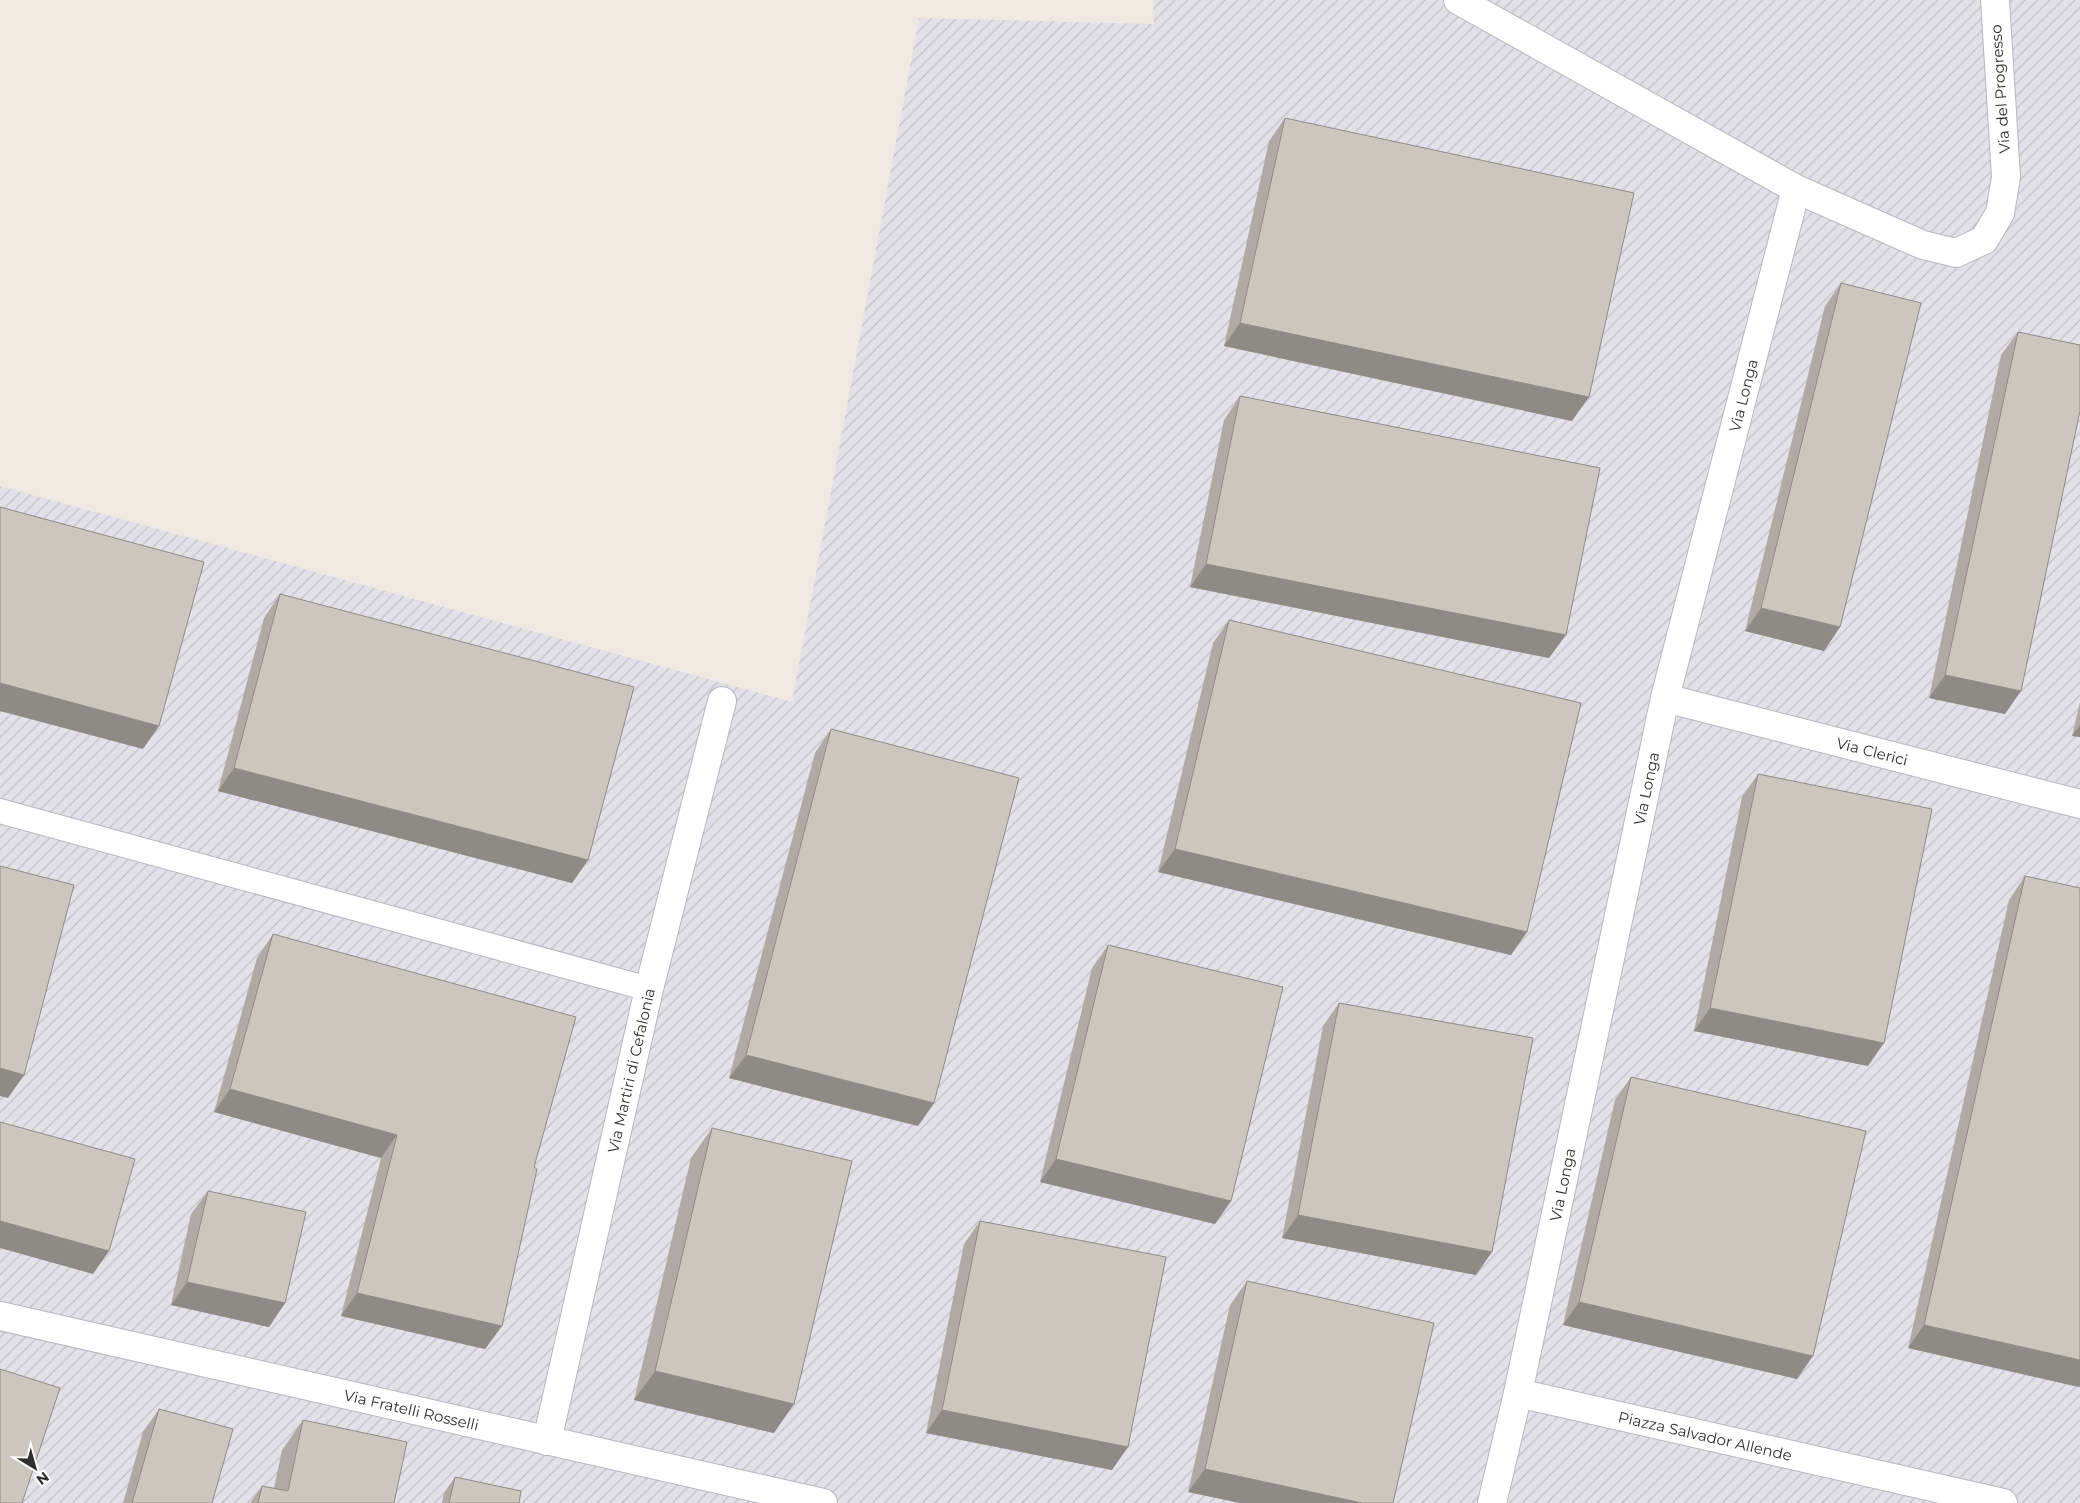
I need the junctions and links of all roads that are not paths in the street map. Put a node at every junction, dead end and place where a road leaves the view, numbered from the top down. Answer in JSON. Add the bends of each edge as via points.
{"nodes":[{"id":1,"x":1458,"y":0,"type":"edge"},
{"id":2,"x":1995,"y":0,"type":"edge"},
{"id":3,"x":1796,"y":189,"type":"junction"},
{"id":4,"x":1665,"y":698,"type":"junction"},
{"id":5,"x":722,"y":701,"type":"dead end"},
{"id":6,"x":2080,"y":804,"type":"edge"},
{"id":7,"x":0,"y":811,"type":"edge"},
{"id":8,"x":649,"y":989,"type":"junction"},
{"id":9,"x":0,"y":1316,"type":"edge"},
{"id":10,"x":1518,"y":1393,"type":"junction"},
{"id":11,"x":547,"y":1441,"type":"junction"},
{"id":12,"x":823,"y":1503,"type":"edge"},
{"id":13,"x":1492,"y":1503,"type":"edge"},
{"id":14,"x":2003,"y":1503,"type":"edge"}],
"edges":[{"from":1,"to":3,"type":"street","name":"Via del Progresso"},
{"from":2,"to":3,"type":"street","name":"Via del Progresso","via":[[2006,177],[2000,213],[1984,240],[1956,253],[1923,245]]},
{"from":3,"to":4,"type":"street","name":"Via Longa"},
{"from":4,"to":6,"type":"street","name":"Via Clerici"},
{"from":4,"to":10,"type":"street","name":"Via Longa"},
{"from":5,"to":8,"type":"street","name":"Via Martiri di Cefalonia"},
{"from":7,"to":8,"type":"lane"},
{"from":8,"to":11,"type":"street","name":"Via Martiri di Cefalonia"},
{"from":9,"to":11,"type":"street","name":"Via Fratelli Rosselli"},
{"from":10,"to":13,"type":"street"},
{"from":10,"to":14,"type":"street","name":"Piazza Salvador Allende"},
{"from":11,"to":12,"type":"street","name":"Via Fratelli Rosselli"}]}
